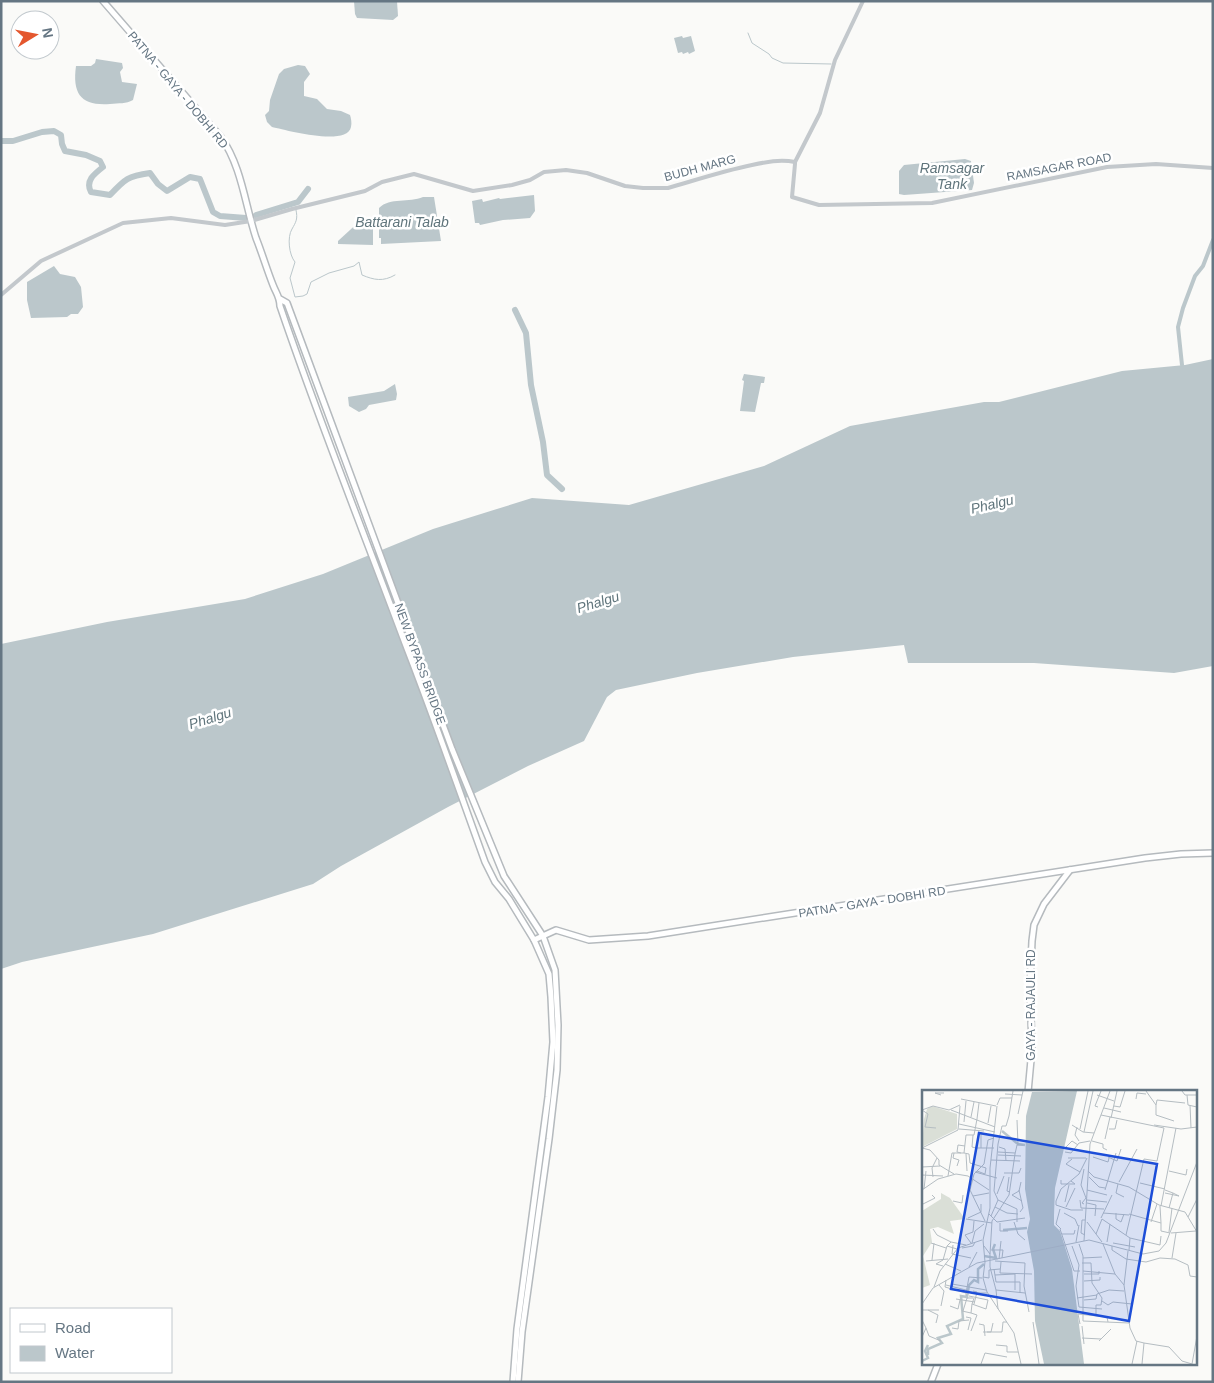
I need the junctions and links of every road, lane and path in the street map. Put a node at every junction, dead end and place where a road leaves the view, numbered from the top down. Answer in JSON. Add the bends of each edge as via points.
{"nodes":[{"id":1,"x":103,"y":1,"type":"edge"},
{"id":2,"x":863,"y":1,"type":"edge"},
{"id":3,"x":795,"y":163,"type":"junction"},
{"id":4,"x":1213,"y":168,"type":"edge"},
{"id":5,"x":251,"y":221,"type":"junction"},
{"id":6,"x":1,"y":295,"type":"edge"},
{"id":7,"x":280,"y":299,"type":"junction"},
{"id":8,"x":1213,"y":853,"type":"edge"},
{"id":9,"x":1070,"y":870,"type":"junction"},
{"id":10,"x":543,"y":936,"type":"junction"},
{"id":11,"x":534,"y":940,"type":"junction"},
{"id":12,"x":1028,"y":1090,"type":"edge"},
{"id":13,"x":937,"y":1366,"type":"edge"},
{"id":14,"x":513,"y":1382,"type":"edge"},
{"id":15,"x":518,"y":1382,"type":"edge"},
{"id":16,"x":931,"y":1382,"type":"edge"}],
"edges":[{"from":1,"to":5,"type":"main road","name":"PATNA - GAYA - DOBHI RD","via":[[226,144],[234,160]]},
{"from":2,"to":3,"type":"street","via":[[835,60],[820,113]]},
{"from":3,"to":4,"type":"street","name":"RAMSAGAR ROAD","via":[[792,196],[819,205],[932,203],[1107,167],[1156,164]]},
{"from":3,"to":5,"type":"street","name":"BUDH MARG","via":[[765,162],[662,189],[625,186],[587,173],[566,170],[544,172],[512,185],[474,191],[414,174],[382,182],[365,191]]},
{"from":5,"to":6,"type":"street","name":"BUDH MARG","via":[[225,225],[171,218],[123,224],[41,261]]},
{"from":5,"to":7,"type":"main road","name":"PATNA - GAYA - DOBHI RD"},
{"from":7,"to":10,"type":"main road","name":"NEW BYPASS BRIDGE","via":[[287,303],[476,809],[504,876]]},
{"from":7,"to":11,"type":"main road","name":"NEW BYPASS BRIDGE","via":[[296,353],[485,862]]},
{"from":8,"to":9,"type":"main road","name":"PATNA - GAYA - DOBHI RD","via":[[1163,856]]},
{"from":9,"to":10,"type":"main road","name":"PATNA - GAYA - DOBHI RD","via":[[648,936],[589,940],[556,930]]},
{"from":9,"to":12,"type":"main road","name":"GAYA - RAJAULI RD","via":[[1044,904],[1034,925]]},
{"from":10,"to":11,"type":"main road","name":"PATNA - GAYA - DOBHI RD"},
{"from":10,"to":15,"type":"main road","name":"NEW BYPASS BRIDGE","via":[[555,970],[557,1070]]},
{"from":11,"to":14,"type":"main road","name":"NEW BYPASS BRIDGE","via":[[549,974],[553,1042]]},
{"from":13,"to":16,"type":"main road"}]}
